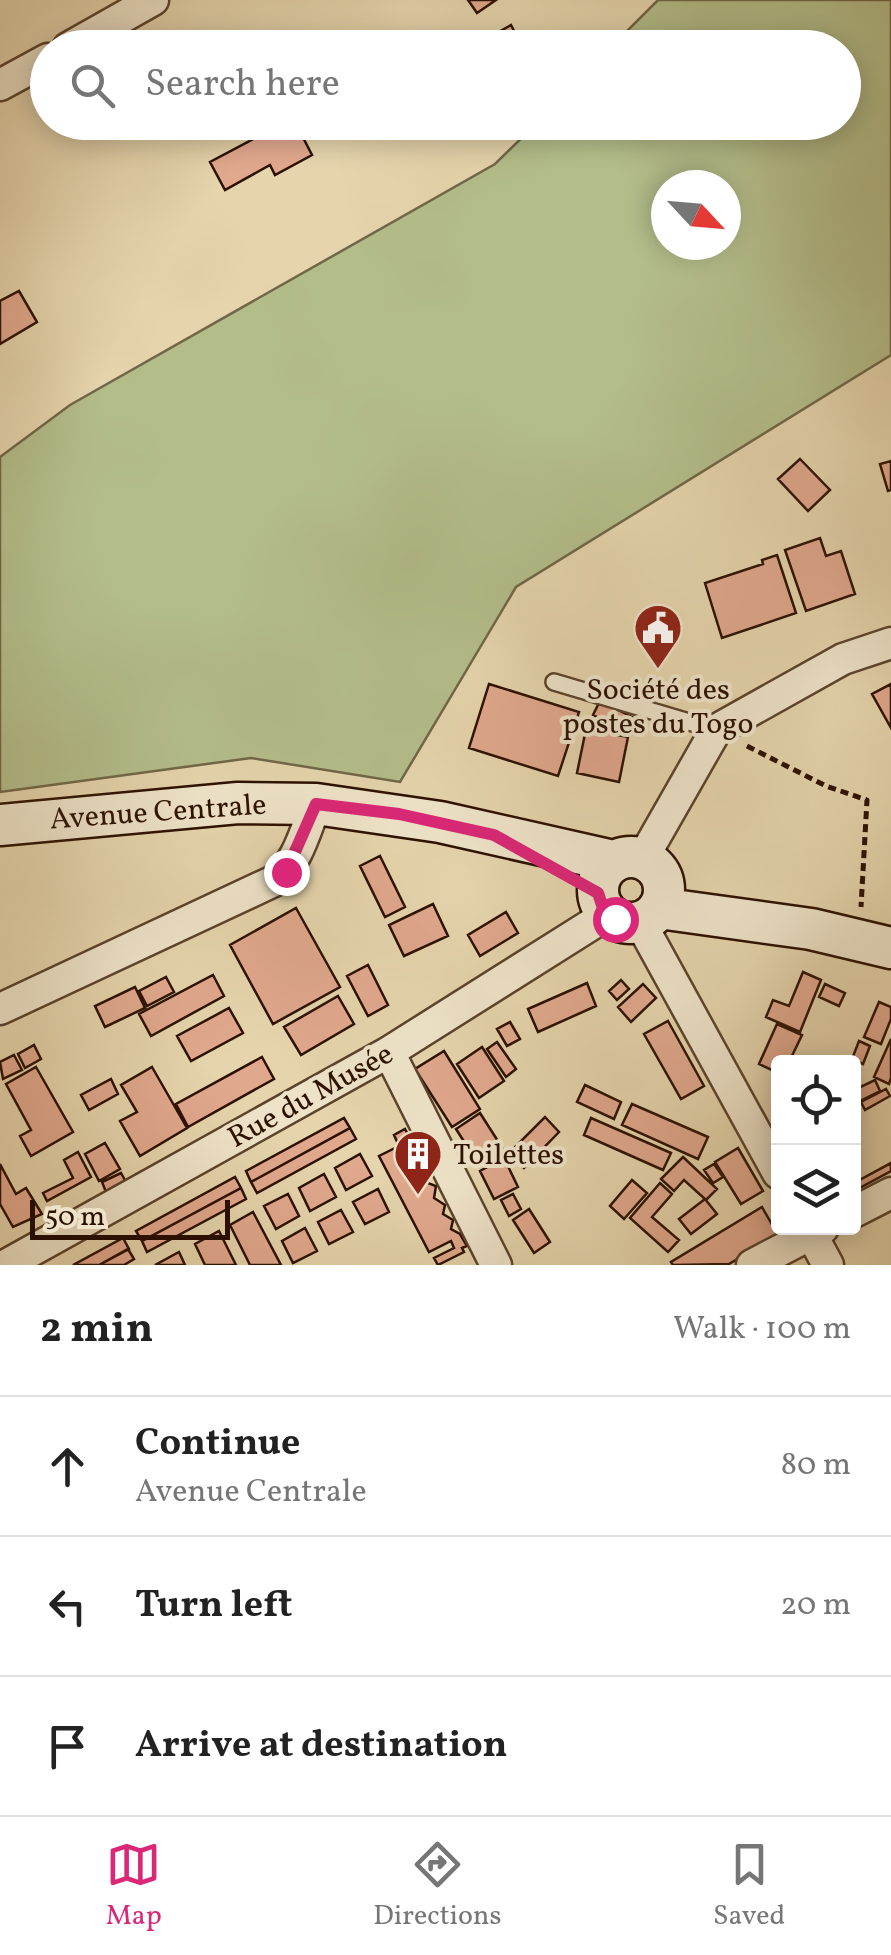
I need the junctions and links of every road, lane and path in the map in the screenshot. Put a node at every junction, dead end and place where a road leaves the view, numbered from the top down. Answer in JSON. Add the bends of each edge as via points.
{"nodes":[{"id":1,"x":153,"y":0,"type":"edge"},
{"id":2,"x":100,"y":30,"type":"edge"},
{"id":3,"x":30,"y":69,"type":"edge"},
{"id":4,"x":0,"y":85,"type":"edge"},
{"id":5,"x":891,"y":643,"type":"edge"},
{"id":6,"x":554,"y":682,"type":"dead end"},
{"id":7,"x":716,"y":730,"type":"junction"},
{"id":8,"x":316,"y":804,"type":"junction"},
{"id":9,"x":0,"y":825,"type":"edge"},
{"id":10,"x":632,"y":890,"type":"junction"},
{"id":11,"x":875,"y":944,"type":"edge"},
{"id":12,"x":0,"y":1010,"type":"edge"},
{"id":13,"x":389,"y":1052,"type":"junction"},
{"id":14,"x":771,"y":1160,"type":"edge"},
{"id":15,"x":891,"y":1193,"type":"edge"},
{"id":16,"x":861,"y":1208,"type":"edge"},
{"id":17,"x":804,"y":1235,"type":"edge"},
{"id":18,"x":816,"y":1235,"type":"edge"},
{"id":19,"x":6,"y":1265,"type":"edge"},
{"id":20,"x":496,"y":1265,"type":"edge"},
{"id":21,"x":752,"y":1265,"type":"edge"},
{"id":22,"x":828,"y":1265,"type":"edge"}],
"edges":[{"from":1,"to":2,"type":"street"},
{"from":3,"to":4,"type":"street"},
{"from":5,"to":7,"type":"street","via":[[843,660]]},
{"from":6,"to":7,"type":"lane"},
{"from":7,"to":10,"type":"street","name":"Rue du Musée"},
{"from":7,"to":11,"type":"path","via":[[867,800]]},
{"from":8,"to":9,"type":"main road","name":"Avenue Centrale","via":[[238,803]]},
{"from":8,"to":10,"type":"main road","name":"Avenue Centrale","via":[[494,835]]},
{"from":8,"to":12,"type":"street","via":[[295,856],[274,881]]},
{"from":10,"to":11,"type":"main road","name":"Avenue Centrale"},
{"from":10,"to":13,"type":"street","name":"Rue du Musée"},
{"from":10,"to":14,"type":"street"},
{"from":13,"to":19,"type":"street","name":"Rue du Musée"},
{"from":13,"to":20,"type":"street"},
{"from":15,"to":16,"type":"street"},
{"from":17,"to":21,"type":"street"},
{"from":18,"to":22,"type":"street"}]}
